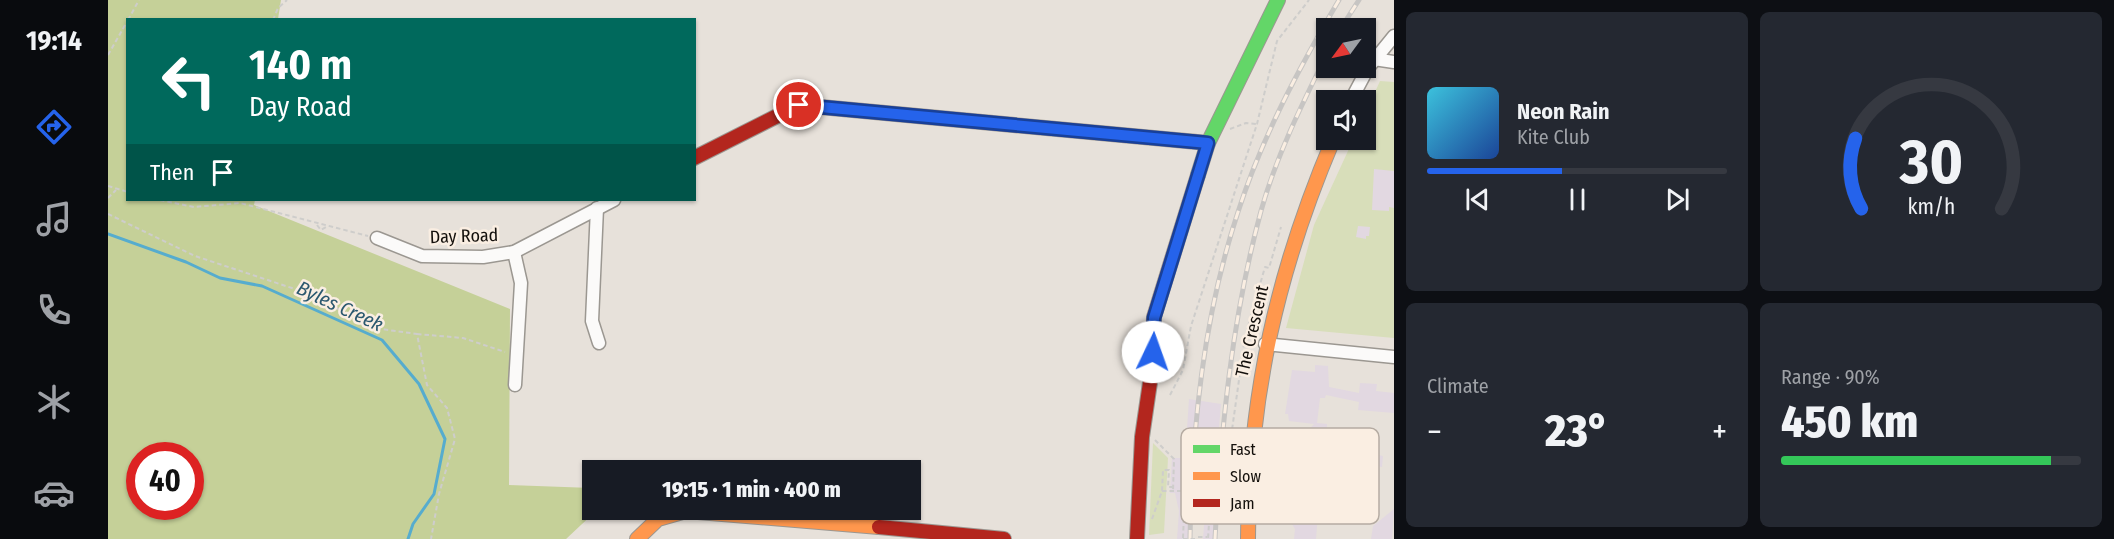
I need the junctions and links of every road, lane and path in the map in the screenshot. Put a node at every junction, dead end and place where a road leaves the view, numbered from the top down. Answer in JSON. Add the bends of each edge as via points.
{"nodes":[{"id":1,"x":139,"y":0,"type":"edge"},
{"id":2,"x":287,"y":0,"type":"edge"},
{"id":3,"x":1278,"y":0,"type":"edge"},
{"id":4,"x":1309,"y":0,"type":"edge"},
{"id":5,"x":129,"y":18,"type":"edge"},
{"id":6,"x":274,"y":18,"type":"edge"},
{"id":7,"x":126,"y":24,"type":"edge"},
{"id":8,"x":1394,"y":36,"type":"edge"},
{"id":9,"x":108,"y":55,"type":"edge"},
{"id":10,"x":1376,"y":58,"type":"edge"},
{"id":11,"x":1376,"y":60,"type":"edge"},
{"id":12,"x":1394,"y":62,"type":"edge"},
{"id":13,"x":1257,"y":124,"type":"junction"},
{"id":14,"x":1208,"y":143,"type":"junction"},
{"id":15,"x":1328,"y":150,"type":"edge"},
{"id":16,"x":696,"y":157,"type":"edge"},
{"id":17,"x":108,"y":186,"type":"edge"},
{"id":18,"x":116,"y":190,"type":"junction"},
{"id":19,"x":126,"y":192,"type":"edge"},
{"id":20,"x":108,"y":198,"type":"edge"},
{"id":21,"x":165,"y":201,"type":"edge"},
{"id":22,"x":239,"y":201,"type":"edge"},
{"id":23,"x":612,"y":201,"type":"edge"},
{"id":24,"x":597,"y":208,"type":"junction"},
{"id":25,"x":108,"y":214,"type":"edge"},
{"id":26,"x":377,"y":238,"type":"joint"},
{"id":27,"x":514,"y":252,"type":"junction"},
{"id":28,"x":417,"y":334,"type":"junction"},
{"id":29,"x":599,"y":343,"type":"dead end"},
{"id":30,"x":1265,"y":344,"type":"junction"},
{"id":31,"x":516,"y":356,"type":"junction"},
{"id":32,"x":1394,"y":357,"type":"edge"},
{"id":33,"x":515,"y":385,"type":"dead end"},
{"id":34,"x":1170,"y":395,"type":"dead end"},
{"id":35,"x":1252,"y":428,"type":"edge"},
{"id":36,"x":1155,"y":440,"type":"dead end"},
{"id":37,"x":1173,"y":489,"type":"junction"},
{"id":38,"x":1181,"y":490,"type":"edge"},
{"id":39,"x":1162,"y":491,"type":"junction"},
{"id":40,"x":1152,"y":521,"type":"dead end"},
{"id":41,"x":1208,"y":524,"type":"edge"},
{"id":42,"x":1249,"y":524,"type":"edge"},
{"id":43,"x":910,"y":534,"type":"edge"},
{"id":44,"x":639,"y":536,"type":"edge"},
{"id":45,"x":1183,"y":538,"type":"edge"},
{"id":46,"x":1197,"y":538,"type":"edge"},
{"id":47,"x":431,"y":539,"type":"edge"},
{"id":48,"x":1004,"y":539,"type":"edge"},
{"id":49,"x":1137,"y":539,"type":"edge"},
{"id":50,"x":1207,"y":539,"type":"edge"},
{"id":51,"x":1248,"y":539,"type":"edge"}],
"edges":[{"from":1,"to":5,"type":"path"},
{"from":2,"to":6,"type":"path"},
{"from":3,"to":14,"type":"street"},
{"from":4,"to":13,"type":"path","via":[[1277,41]]},
{"from":7,"to":9,"type":"path"},
{"from":8,"to":10,"type":"street"},
{"from":11,"to":12,"type":"street"},
{"from":13,"to":14,"type":"path","via":[[1246,123],[1222,131]]},
{"from":13,"to":34,"type":"path","via":[[1191,326],[1183,370]]},
{"from":14,"to":16,"type":"street","via":[[799,105]]},
{"from":14,"to":49,"type":"street","via":[[1154,318]]},
{"from":15,"to":30,"type":"street","name":"The Crescent","via":[[1293,244]]},
{"from":17,"to":18,"type":"path"},
{"from":18,"to":19,"type":"path"},
{"from":18,"to":20,"type":"path"},
{"from":21,"to":22,"type":"path","via":[[194,207]]},
{"from":22,"to":26,"type":"path"},
{"from":23,"to":24,"type":"street","name":"Day Road"},
{"from":24,"to":27,"type":"street","name":"Day Road"},
{"from":24,"to":29,"type":"street","via":[[592,321]]},
{"from":25,"to":28,"type":"path","via":[[195,256],[310,294],[374,328]]},
{"from":26,"to":27,"type":"street","name":"Day Road","via":[[422,256],[483,257]]},
{"from":27,"to":31,"type":"street","via":[[521,283]]},
{"from":28,"to":31,"type":"path","via":[[463,338]]},
{"from":28,"to":47,"type":"path","via":[[427,385],[447,408],[455,439]]},
{"from":30,"to":32,"type":"street"},
{"from":30,"to":35,"type":"street","name":"The Crescent"},
{"from":31,"to":33,"type":"street"},
{"from":36,"to":37,"type":"path","via":[[1174,459]]},
{"from":37,"to":38,"type":"path"},
{"from":37,"to":39,"type":"path"},
{"from":37,"to":39,"type":"path","via":[[1168,487],[1169,470],[1162,470]]},
{"from":39,"to":40,"type":"path"},
{"from":41,"to":50,"type":"path"},
{"from":42,"to":51,"type":"street","name":"The Crescent"},
{"from":43,"to":44,"type":"street","via":[[686,511],[664,516]]},
{"from":43,"to":48,"type":"street"},
{"from":45,"to":46,"type":"path","bridge":true},
{"from":46,"to":50,"type":"path"}]}
